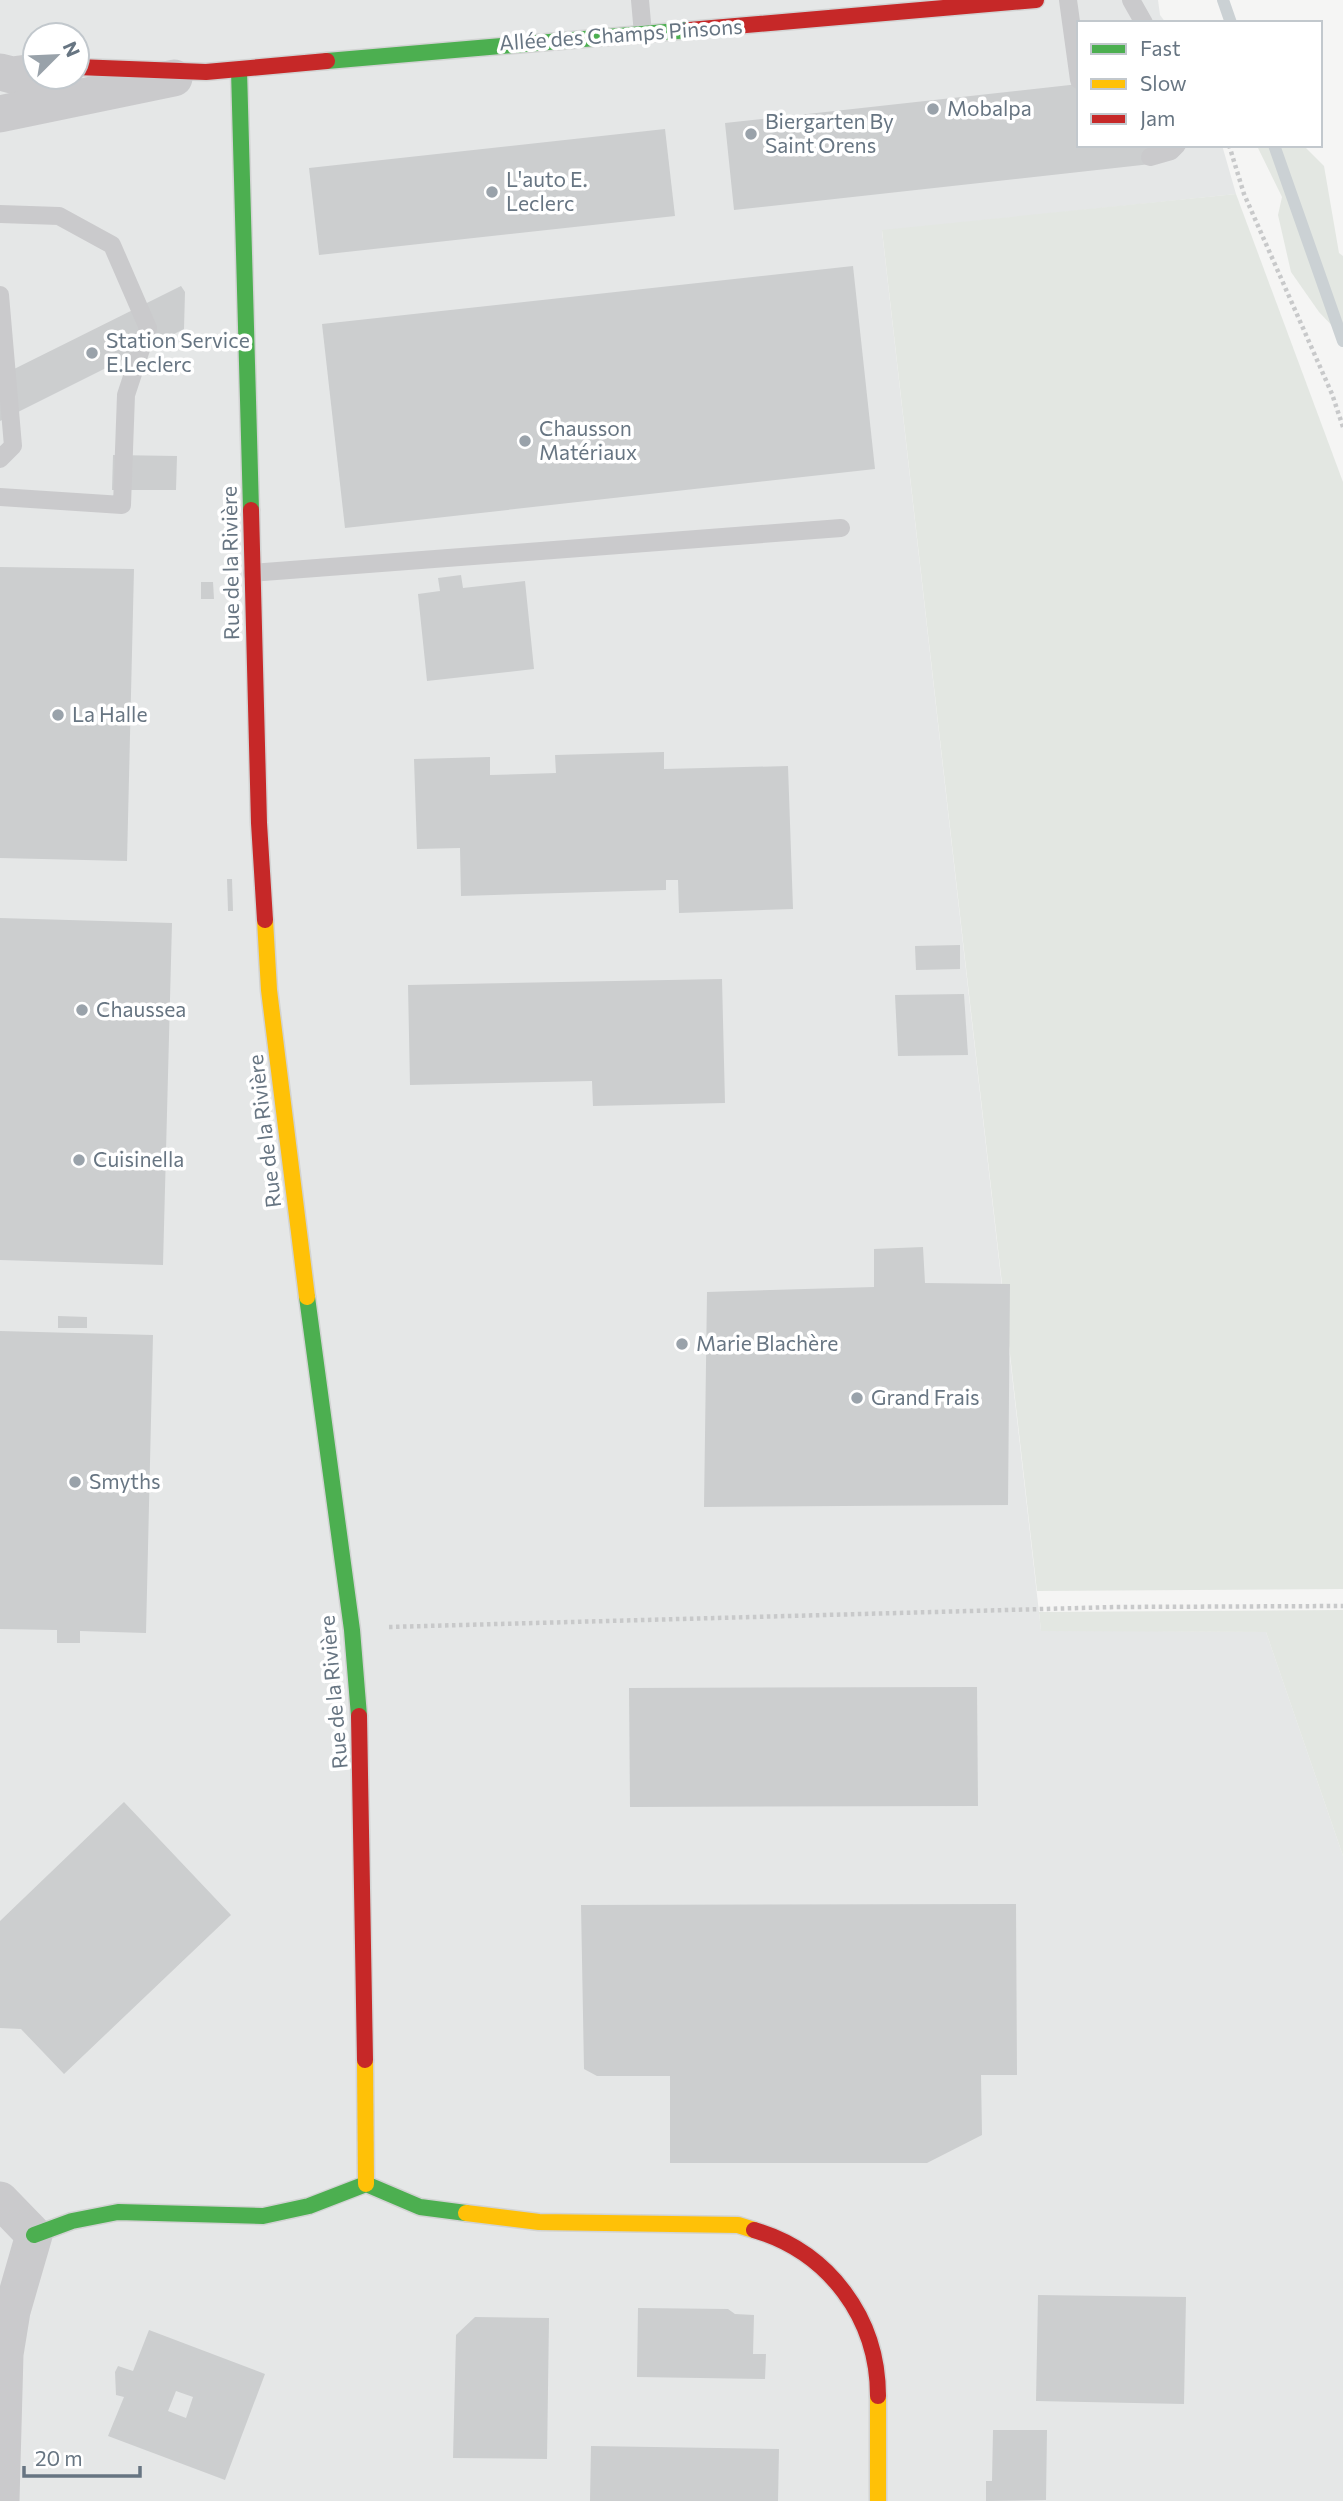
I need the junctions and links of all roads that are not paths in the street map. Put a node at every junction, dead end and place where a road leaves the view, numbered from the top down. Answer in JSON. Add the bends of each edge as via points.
{"nodes":[{"id":1,"x":640,"y":0,"type":"edge"},
{"id":2,"x":1036,"y":0,"type":"edge"},
{"id":3,"x":1068,"y":0,"type":"edge"},
{"id":4,"x":1131,"y":0,"type":"edge"},
{"id":5,"x":983,"y":3,"type":"edge"},
{"id":6,"x":1143,"y":21,"type":"edge"},
{"id":7,"x":643,"y":34,"type":"junction"},
{"id":8,"x":1077,"y":65,"type":"edge"},
{"id":9,"x":91,"y":67,"type":"edge"},
{"id":10,"x":222,"y":71,"type":"junction"},
{"id":11,"x":0,"y":72,"type":"edge"},
{"id":12,"x":21,"y":74,"type":"edge"},
{"id":13,"x":0,"y":114,"type":"edge"},
{"id":14,"x":1175,"y":147,"type":"edge"},
{"id":15,"x":1150,"y":157,"type":"dead end"},
{"id":16,"x":0,"y":214,"type":"edge"},
{"id":17,"x":0,"y":295,"type":"edge"},
{"id":18,"x":0,"y":459,"type":"edge"},
{"id":19,"x":0,"y":497,"type":"edge"},
{"id":20,"x":841,"y":528,"type":"dead end"},
{"id":21,"x":252,"y":573,"type":"junction"},
{"id":22,"x":366,"y":2183,"type":"junction"},
{"id":23,"x":0,"y":2200,"type":"edge"},
{"id":24,"x":34,"y":2235,"type":"junction"},
{"id":25,"x":1,"y":2501,"type":"edge"},
{"id":26,"x":878,"y":2501,"type":"edge"}],
"edges":[{"from":1,"to":7,"type":"lane"},
{"from":2,"to":5,"type":"street","name":"Allée des Champs Pinsons"},
{"from":3,"to":8,"type":"lane"},
{"from":4,"to":6,"type":"lane"},
{"from":5,"to":7,"type":"street","name":"Allée des Champs Pinsons"},
{"from":7,"to":10,"type":"street","name":"Allée des Champs Pinsons","via":[[460,46]]},
{"from":9,"to":10,"type":"street","name":"Allée des Champs Pinsons"},
{"from":10,"to":13,"type":"street","name":"Allée des Champs Pinsons"},
{"from":10,"to":21,"type":"street","name":"Rue de la Rivière"},
{"from":11,"to":12,"type":"street"},
{"from":14,"to":15,"type":"lane"},
{"from":16,"to":19,"type":"lane","via":[[60,216],[112,245],[148,328],[126,395],[122,505]]},
{"from":17,"to":18,"type":"lane","via":[[13,446]]},
{"from":20,"to":21,"type":"lane"},
{"from":21,"to":22,"type":"street","name":"Rue de la Rivière","via":[[258,812],[269,990],[352,1630],[362,1751]]},
{"from":22,"to":24,"type":"street","via":[[309,2206],[263,2216],[118,2212]]},
{"from":22,"to":26,"type":"street","via":[[420,2207],[539,2222],[738,2225],[806,2252],[836,2281],[872,2343],[878,2374]]},
{"from":23,"to":24,"type":"street"},
{"from":24,"to":25,"type":"street","via":[[5,2354]]}]}
